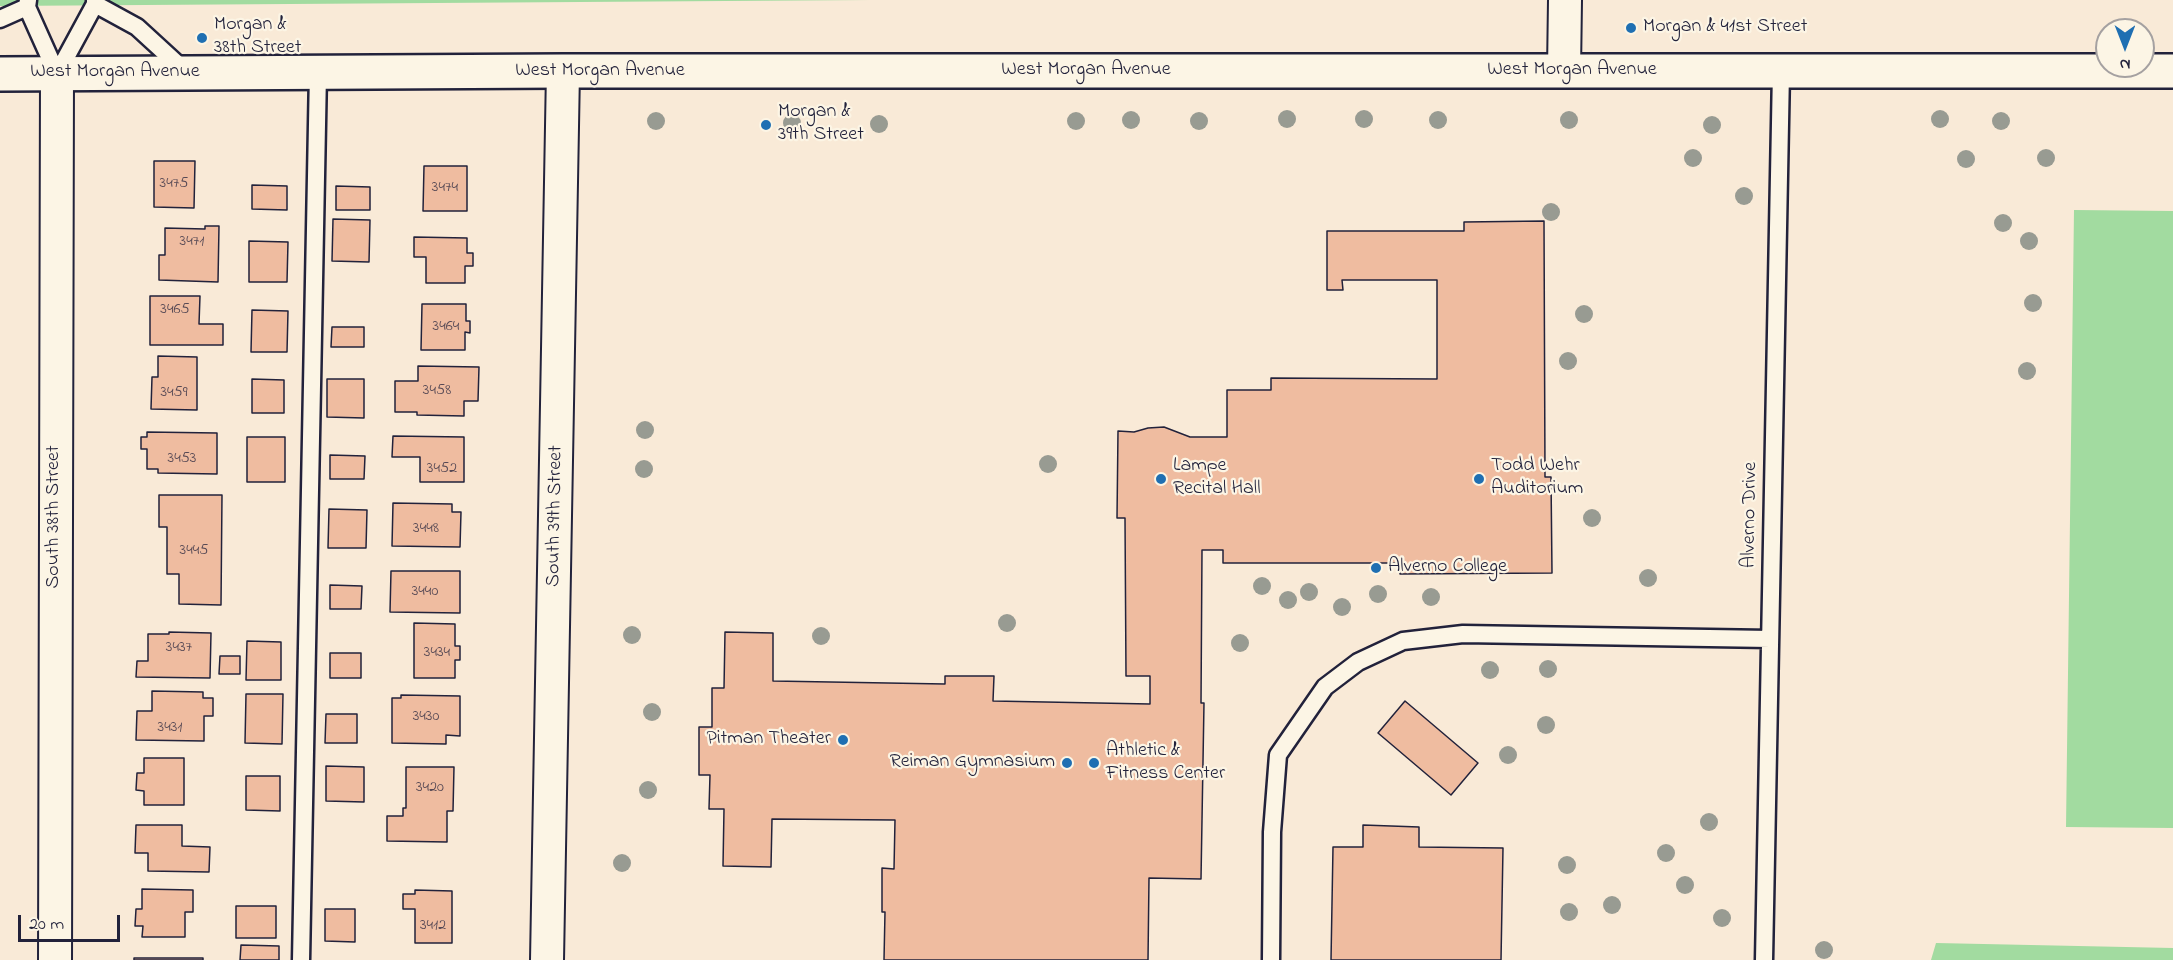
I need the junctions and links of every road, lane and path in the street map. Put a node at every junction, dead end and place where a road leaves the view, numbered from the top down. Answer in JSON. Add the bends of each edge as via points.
{"nodes":[{"id":1,"x":1565,"y":0,"type":"edge"},
{"id":2,"x":94,"y":2,"type":"edge"},
{"id":3,"x":27,"y":3,"type":"edge"},
{"id":4,"x":0,"y":19,"type":"edge"},
{"id":5,"x":563,"y":71,"type":"junction"},
{"id":6,"x":1564,"y":71,"type":"junction"},
{"id":7,"x":1781,"y":71,"type":"junction"},
{"id":8,"x":2173,"y":71,"type":"edge"},
{"id":9,"x":318,"y":72,"type":"junction"},
{"id":10,"x":187,"y":73,"type":"junction"},
{"id":11,"x":0,"y":74,"type":"edge"},
{"id":12,"x":57,"y":74,"type":"junction"},
{"id":13,"x":1770,"y":639,"type":"junction"},
{"id":14,"x":55,"y":960,"type":"edge"},
{"id":15,"x":301,"y":960,"type":"edge"},
{"id":16,"x":547,"y":960,"type":"edge"},
{"id":17,"x":1271,"y":960,"type":"edge"},
{"id":18,"x":1764,"y":960,"type":"edge"}],
"edges":[{"from":1,"to":6,"type":"street"},
{"from":2,"to":10,"type":"lane","via":[[137,27]]},
{"from":2,"to":12,"type":"lane"},
{"from":3,"to":4,"type":"lane"},
{"from":3,"to":12,"type":"lane"},
{"from":5,"to":6,"type":"street","name":"West Morgan Avenue"},
{"from":5,"to":9,"type":"street","name":"West Morgan Avenue"},
{"from":5,"to":16,"type":"street","name":"South 39th Street"},
{"from":6,"to":7,"type":"street","name":"West Morgan Avenue"},
{"from":7,"to":8,"type":"street","name":"West Morgan Avenue"},
{"from":7,"to":13,"type":"lane","name":"Alverno Drive"},
{"from":9,"to":10,"type":"street","name":"West Morgan Avenue"},
{"from":9,"to":15,"type":"lane"},
{"from":10,"to":12,"type":"street","name":"West Morgan Avenue"},
{"from":11,"to":12,"type":"street","name":"West Morgan Avenue"},
{"from":12,"to":14,"type":"street","name":"South 38th Street"},
{"from":13,"to":17,"type":"lane","via":[[1463,634],[1403,641],[1358,662],[1325,687],[1278,755],[1272,832]]},
{"from":13,"to":18,"type":"lane","name":"Alverno Drive"}]}
